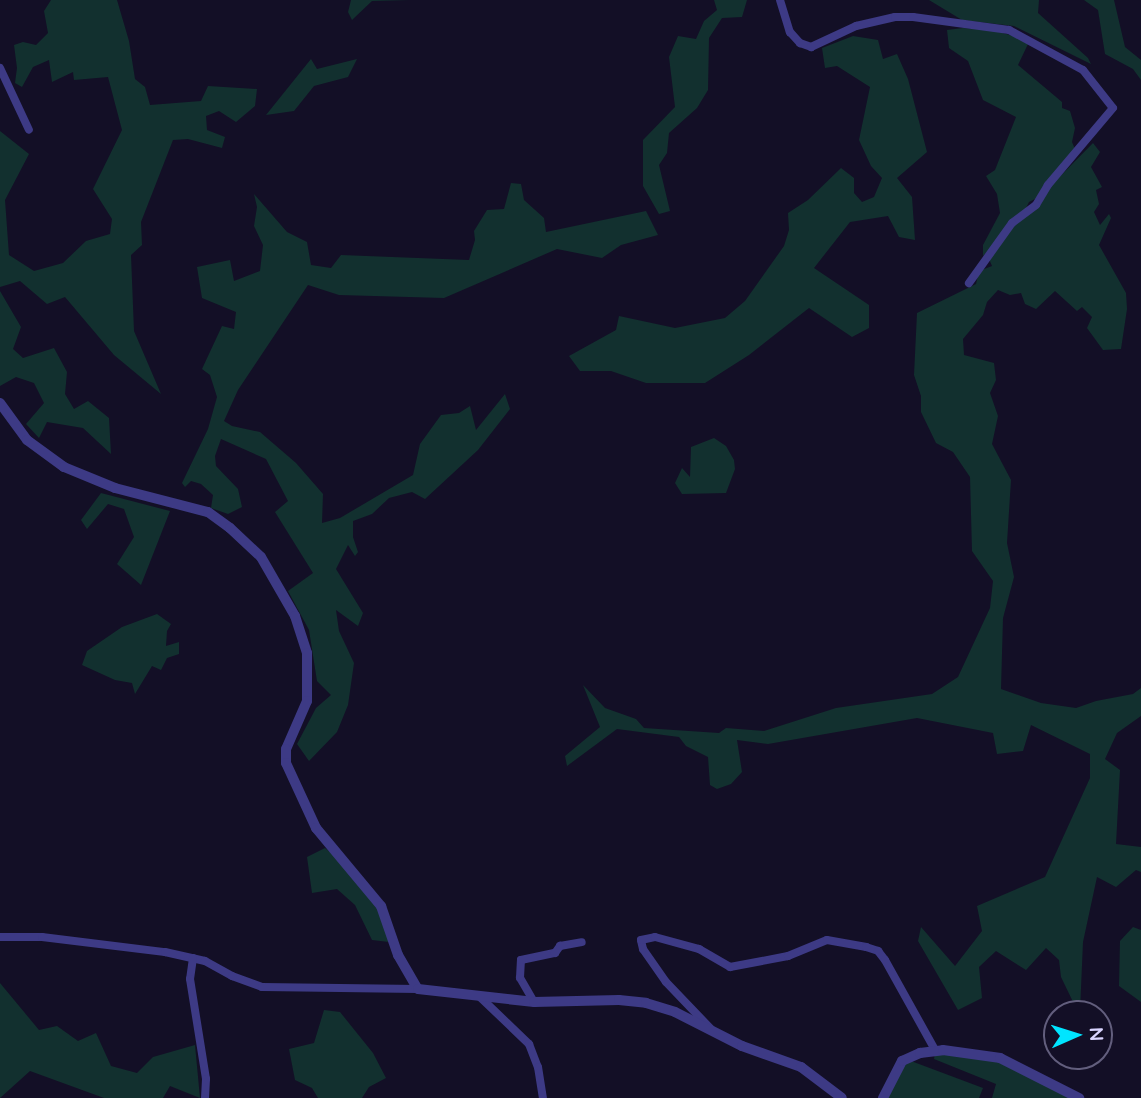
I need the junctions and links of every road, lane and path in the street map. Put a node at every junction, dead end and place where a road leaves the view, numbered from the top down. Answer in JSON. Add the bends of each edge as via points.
{"nodes":[{"id":1,"x":779,"y":0,"type":"edge"},
{"id":2,"x":0,"y":68,"type":"edge"},
{"id":3,"x":29,"y":130,"type":"dead end"},
{"id":4,"x":969,"y":284,"type":"dead end"},
{"id":5,"x":0,"y":403,"type":"edge"},
{"id":6,"x":0,"y":937,"type":"edge"},
{"id":7,"x":582,"y":942,"type":"dead end"},
{"id":8,"x":193,"y":958,"type":"junction"},
{"id":9,"x":418,"y":989,"type":"junction"},
{"id":10,"x":480,"y":996,"type":"junction"},
{"id":11,"x":534,"y":1002,"type":"junction"},
{"id":12,"x":713,"y":1030,"type":"junction"},
{"id":13,"x":935,"y":1050,"type":"junction"},
{"id":14,"x":205,"y":1098,"type":"edge"},
{"id":15,"x":543,"y":1098,"type":"edge"},
{"id":16,"x":842,"y":1098,"type":"edge"},
{"id":17,"x":883,"y":1098,"type":"edge"},
{"id":18,"x":1079,"y":1098,"type":"edge"}],
"edges":[{"from":1,"to":4,"type":"street","via":[[790,32],[811,47],[856,26],[895,17],[1009,30],[1083,70],[1114,108],[1036,205],[1012,223]]},
{"from":2,"to":3,"type":"street"},
{"from":5,"to":9,"type":"street","via":[[27,440],[64,467],[115,488],[208,512],[261,557],[295,616],[307,653],[307,701],[286,749],[286,763],[316,828],[381,906],[398,955]]},
{"from":6,"to":8,"type":"street","via":[[137,947]]},
{"from":7,"to":11,"type":"street","via":[[521,960],[520,978]]},
{"from":8,"to":9,"type":"street","via":[[262,987]]},
{"from":8,"to":14,"type":"street","via":[[190,979]]},
{"from":9,"to":10,"type":"street"},
{"from":10,"to":11,"type":"street"},
{"from":10,"to":15,"type":"street","via":[[529,1044]]},
{"from":11,"to":12,"type":"street","via":[[636,1001]]},
{"from":12,"to":13,"type":"street","via":[[666,982],[641,940],[661,938],[708,953],[730,967],[788,956],[827,940],[878,951]]},
{"from":12,"to":16,"type":"street","via":[[742,1046],[801,1067]]},
{"from":13,"to":17,"type":"street","via":[[902,1061]]},
{"from":13,"to":18,"type":"street","via":[[1000,1058]]}]}
